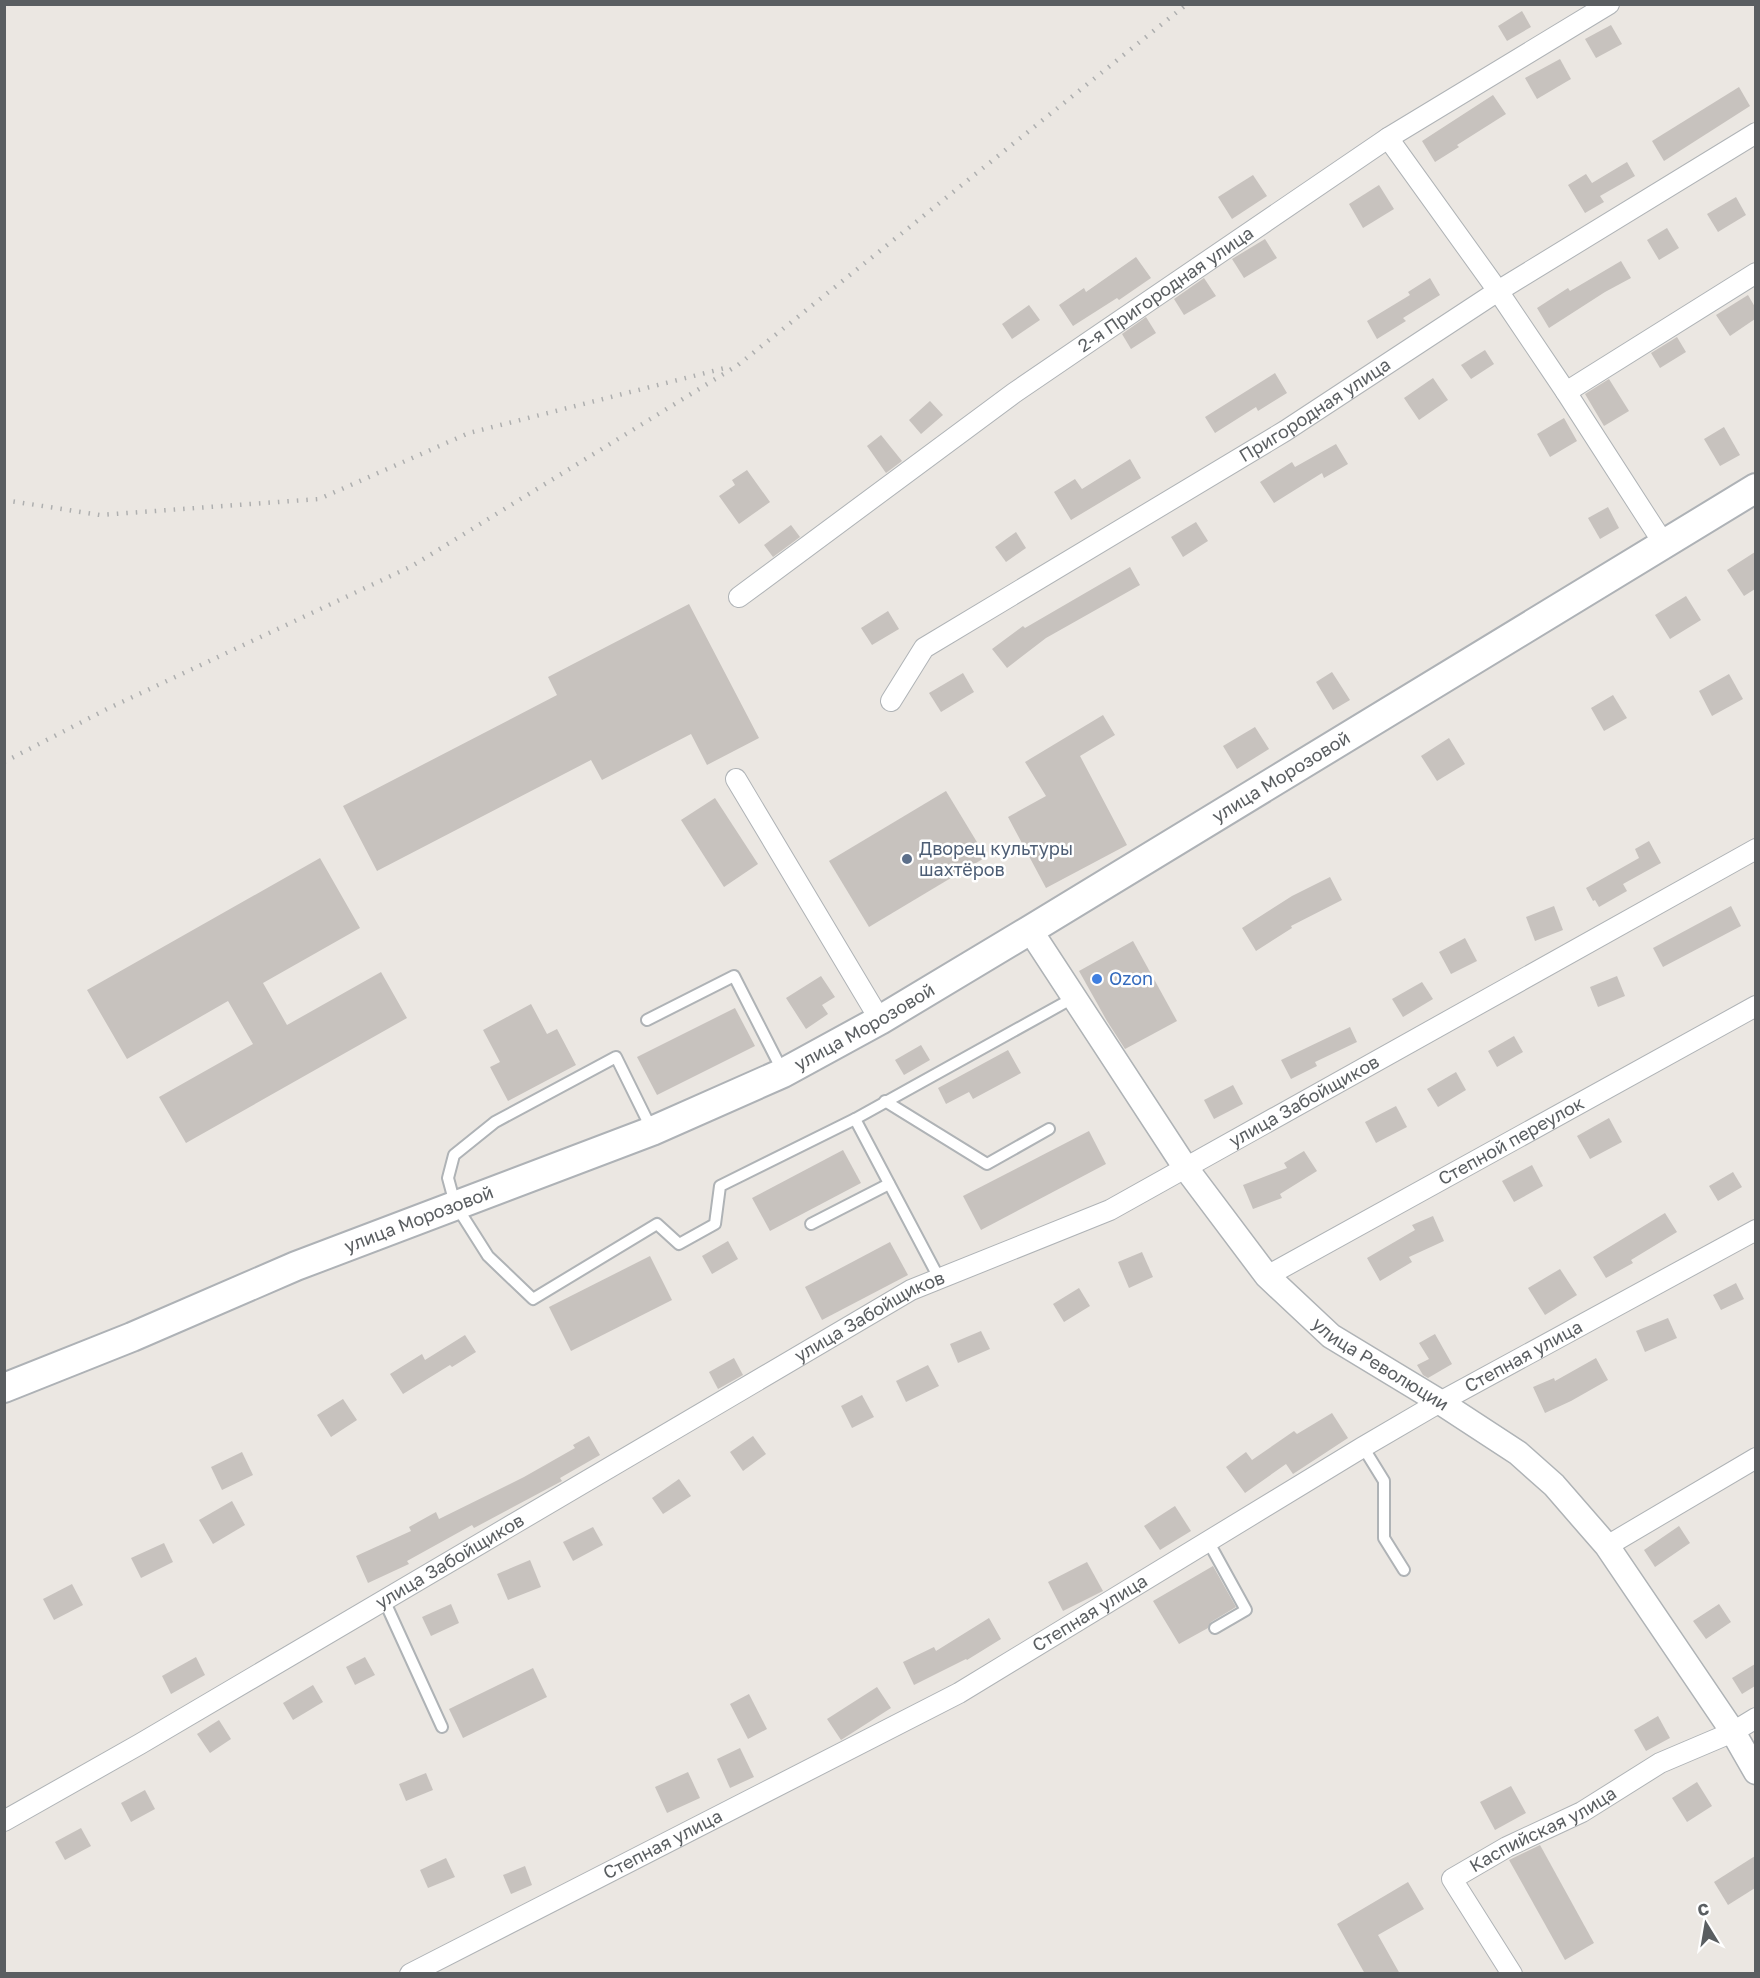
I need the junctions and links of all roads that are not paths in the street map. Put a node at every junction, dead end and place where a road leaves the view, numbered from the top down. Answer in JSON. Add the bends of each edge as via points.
{"nodes":[{"id":1,"x":1609,"y":4,"type":"edge"},
{"id":2,"x":1755,"y":133,"type":"edge"},
{"id":3,"x":1388,"y":138,"type":"junction"},
{"id":4,"x":1755,"y":273,"type":"edge"},
{"id":5,"x":1498,"y":291,"type":"junction"},
{"id":6,"x":1566,"y":392,"type":"junction"},
{"id":7,"x":1755,"y":488,"type":"edge"},
{"id":8,"x":1664,"y":544,"type":"junction"},
{"id":9,"x":739,"y":597,"type":"dead end"},
{"id":10,"x":891,"y":701,"type":"dead end"},
{"id":11,"x":736,"y":779,"type":"dead end"},
{"id":12,"x":1755,"y":849,"type":"edge"},
{"id":13,"x":1030,"y":930,"type":"junction"},
{"id":14,"x":1073,"y":998,"type":"junction"},
{"id":15,"x":1755,"y":1006,"type":"edge"},
{"id":16,"x":647,"y":1020,"type":"dead end"},
{"id":17,"x":880,"y":1020,"type":"junction"},
{"id":18,"x":783,"y":1073,"type":"junction"},
{"id":19,"x":885,"y":1101,"type":"junction"},
{"id":20,"x":855,"y":1119,"type":"junction"},
{"id":21,"x":1048,"y":1129,"type":"dead end"},
{"id":22,"x":652,"y":1131,"type":"junction"},
{"id":23,"x":1185,"y":1167,"type":"junction"},
{"id":24,"x":889,"y":1184,"type":"junction"},
{"id":25,"x":455,"y":1204,"type":"junction"},
{"id":26,"x":811,"y":1224,"type":"dead end"},
{"id":27,"x":1755,"y":1230,"type":"edge"},
{"id":28,"x":1266,"y":1275,"type":"junction"},
{"id":29,"x":939,"y":1278,"type":"junction"},
{"id":30,"x":4,"y":1388,"type":"edge"},
{"id":31,"x":1440,"y":1402,"type":"junction"},
{"id":32,"x":1363,"y":1447,"type":"junction"},
{"id":33,"x":1755,"y":1458,"type":"edge"},
{"id":34,"x":1208,"y":1541,"type":"junction"},
{"id":35,"x":1607,"y":1546,"type":"junction"},
{"id":36,"x":1404,"y":1570,"type":"dead end"},
{"id":37,"x":384,"y":1600,"type":"junction"},
{"id":38,"x":1215,"y":1628,"type":"dead end"},
{"id":39,"x":1755,"y":1718,"type":"edge"},
{"id":40,"x":442,"y":1727,"type":"dead end"},
{"id":41,"x":1733,"y":1732,"type":"junction"},
{"id":42,"x":1755,"y":1772,"type":"edge"},
{"id":43,"x":4,"y":1821,"type":"edge"},
{"id":44,"x":410,"y":1974,"type":"edge"},
{"id":45,"x":1512,"y":1974,"type":"edge"}],
"edges":[{"from":1,"to":3,"type":"street","name":"2-я Пригородная улица"},
{"from":2,"to":5,"type":"street","name":"Пригородная улица"},
{"from":3,"to":5,"type":"street"},
{"from":3,"to":9,"type":"street","name":"2-я Пригородная улица","via":[[1014,393]]},
{"from":4,"to":6,"type":"street"},
{"from":5,"to":6,"type":"street"},
{"from":5,"to":10,"type":"street","name":"Пригородная улица","via":[[1285,431],[924,648]]},
{"from":6,"to":8,"type":"street"},
{"from":7,"to":8,"type":"main road","name":"улица Морозовой"},
{"from":8,"to":13,"type":"main road","name":"улица Морозовой"},
{"from":11,"to":17,"type":"street"},
{"from":12,"to":23,"type":"street","name":"улица Забойщиков"},
{"from":13,"to":14,"type":"street","name":"улица Революции"},
{"from":13,"to":17,"type":"main road","name":"улица Морозовой"},
{"from":14,"to":19,"type":"lane"},
{"from":14,"to":23,"type":"street","name":"улица Революции"},
{"from":15,"to":28,"type":"street","name":"Степной переулок"},
{"from":16,"to":18,"type":"lane","via":[[734,976]]},
{"from":17,"to":18,"type":"main road","name":"улица Морозовой"},
{"from":18,"to":22,"type":"main road","name":"улица Морозовой"},
{"from":19,"to":20,"type":"lane"},
{"from":19,"to":21,"type":"lane","via":[[987,1164]]},
{"from":20,"to":24,"type":"lane"},
{"from":20,"to":25,"type":"lane","via":[[720,1186],[715,1224],[679,1244],[657,1224],[534,1299],[488,1256]]},
{"from":22,"to":25,"type":"main road","name":"улица Морозовой"},
{"from":22,"to":25,"type":"lane","via":[[616,1057],[495,1122],[454,1155],[448,1178]]},
{"from":23,"to":28,"type":"street","name":"улица Революции"},
{"from":23,"to":29,"type":"street","name":"улица Забойщиков","via":[[1110,1209]]},
{"from":24,"to":26,"type":"lane"},
{"from":24,"to":29,"type":"lane"},
{"from":25,"to":30,"type":"main road","name":"улица Морозовой"},
{"from":27,"to":31,"type":"street","name":"Степная улица"},
{"from":28,"to":31,"type":"street","name":"улица Революции","via":[[1331,1336]]},
{"from":29,"to":37,"type":"street","name":"улица Забойщиков","via":[[900,1296]]},
{"from":31,"to":32,"type":"street","name":"Степная улица"},
{"from":31,"to":35,"type":"street","name":"улица Революции","via":[[1518,1453],[1554,1485]]},
{"from":32,"to":34,"type":"street","name":"Степная улица"},
{"from":32,"to":36,"type":"lane","via":[[1384,1481],[1384,1538]]},
{"from":33,"to":35,"type":"street"},
{"from":34,"to":38,"type":"lane","via":[[1246,1610]]},
{"from":34,"to":44,"type":"street","name":"Степная улица","via":[[959,1694]]},
{"from":35,"to":41,"type":"street","name":"улица Революции"},
{"from":37,"to":40,"type":"lane"},
{"from":37,"to":43,"type":"street","name":"улица Забойщиков"},
{"from":39,"to":41,"type":"street"},
{"from":41,"to":42,"type":"street","name":"улица Революции"},
{"from":41,"to":45,"type":"street","name":"Каспийская улица","via":[[1660,1763],[1582,1812],[1507,1847],[1452,1879]]}]}
